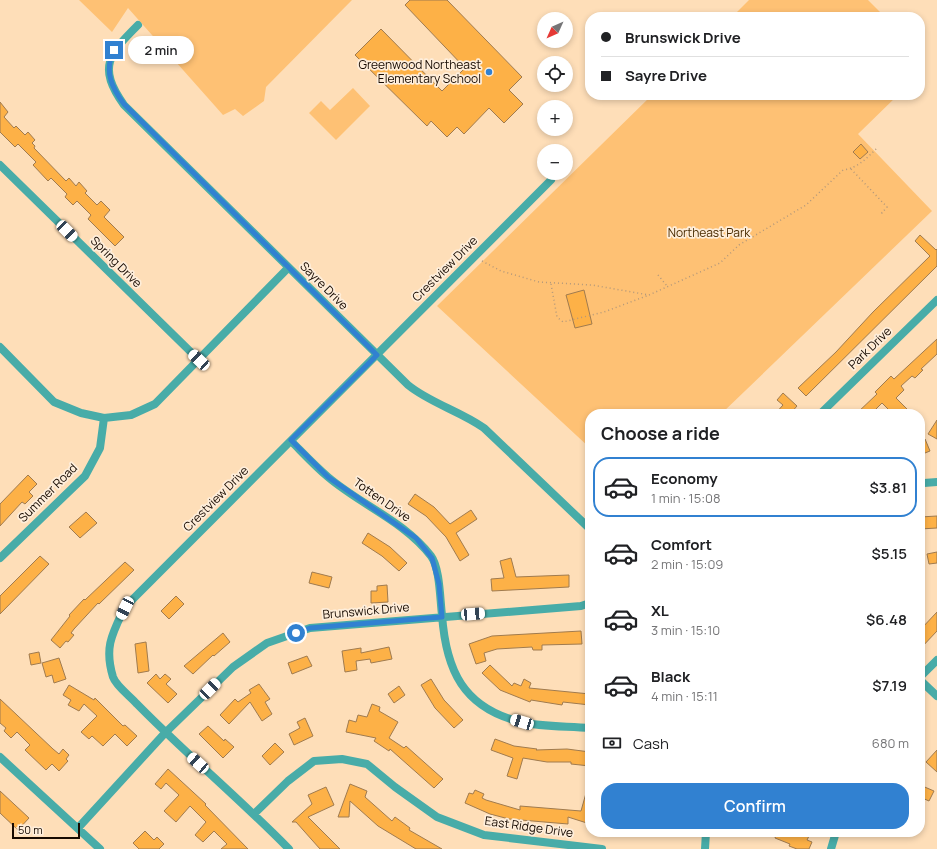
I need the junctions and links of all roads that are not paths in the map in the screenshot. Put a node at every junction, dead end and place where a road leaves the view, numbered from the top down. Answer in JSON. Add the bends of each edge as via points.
{"nodes":[{"id":1,"x":138,"y":25,"type":"dead end"},
{"id":2,"x":0,"y":165,"type":"edge"},
{"id":3,"x":550,"y":180,"type":"dead end"},
{"id":4,"x":288,"y":268,"type":"junction"},
{"id":5,"x":937,"y":300,"type":"edge"},
{"id":6,"x":0,"y":347,"type":"edge"},
{"id":7,"x":377,"y":355,"type":"junction"},
{"id":8,"x":199,"y":360,"type":"junction"},
{"id":9,"x":825,"y":409,"type":"edge"},
{"id":10,"x":104,"y":418,"type":"junction"},
{"id":11,"x":291,"y":440,"type":"junction"},
{"id":12,"x":937,"y":482,"type":"edge"},
{"id":13,"x":925,"y":483,"type":"edge"},
{"id":14,"x":585,"y":524,"type":"edge"},
{"id":15,"x":1,"y":555,"type":"edge"},
{"id":16,"x":585,"y":605,"type":"edge"},
{"id":17,"x":442,"y":617,"type":"junction"},
{"id":18,"x":937,"y":660,"type":"edge"},
{"id":19,"x":925,"y":673,"type":"edge"},
{"id":20,"x":925,"y":684,"type":"edge"},
{"id":21,"x":937,"y":696,"type":"edge"},
{"id":22,"x":585,"y":728,"type":"edge"},
{"id":23,"x":165,"y":733,"type":"junction"},
{"id":24,"x":0,"y":757,"type":"edge"},
{"id":25,"x":254,"y":814,"type":"junction"},
{"id":26,"x":78,"y":828,"type":"junction"},
{"id":27,"x":706,"y":837,"type":"edge"},
{"id":28,"x":835,"y":837,"type":"edge"},
{"id":29,"x":100,"y":849,"type":"edge"},
{"id":30,"x":289,"y":849,"type":"edge"},
{"id":31,"x":602,"y":849,"type":"edge"},
{"id":32,"x":705,"y":849,"type":"edge"},
{"id":33,"x":831,"y":849,"type":"edge"}],
"edges":[{"from":1,"to":4,"type":"street","name":"Sayre Drive","via":[[120,43],[110,58],[109,72],[116,94],[133,115]]},
{"from":2,"to":8,"type":"street","name":"Spring Drive"},
{"from":3,"to":7,"type":"street","name":"Crestview Drive"},
{"from":4,"to":7,"type":"street","name":"Sayre Drive"},
{"from":4,"to":8,"type":"street"},
{"from":5,"to":9,"type":"street","name":"Park Drive"},
{"from":6,"to":10,"type":"street","via":[[54,402]]},
{"from":7,"to":11,"type":"street","name":"Crestview Drive"},
{"from":7,"to":14,"type":"street","name":"Sayre Drive","via":[[418,393],[468,417],[484,428]]},
{"from":8,"to":10,"type":"street","via":[[154,404],[131,415]]},
{"from":10,"to":15,"type":"street","name":"Summer Road","via":[[100,448],[85,476]]},
{"from":11,"to":17,"type":"street","name":"Totten Drive","via":[[328,477],[416,538],[432,558],[439,584]]},
{"from":11,"to":23,"type":"street","name":"Crestview Drive","via":[[125,608],[114,630],[108,653],[113,679]]},
{"from":12,"to":13,"type":"street"},
{"from":16,"to":17,"type":"street","name":"Brunswick Drive"},
{"from":17,"to":22,"type":"street","name":"Totten Drive","via":[[449,662],[462,686],[475,702],[495,714],[522,722]]},
{"from":17,"to":23,"type":"street","name":"Brunswick Drive","via":[[310,628],[267,643],[233,667]]},
{"from":18,"to":19,"type":"street"},
{"from":20,"to":21,"type":"street"},
{"from":23,"to":25,"type":"street","name":"Crestview Drive"},
{"from":23,"to":26,"type":"street","name":"Brunswick Drive"},
{"from":24,"to":26,"type":"street"},
{"from":25,"to":30,"type":"street","name":"Crestview Drive"},
{"from":25,"to":31,"type":"street","name":"East Ridge Drive","via":[[288,781],[314,761],[342,759],[367,764],[437,817],[484,835]]},
{"from":26,"to":29,"type":"street"},
{"from":27,"to":32,"type":"street"},
{"from":28,"to":33,"type":"street"}]}
